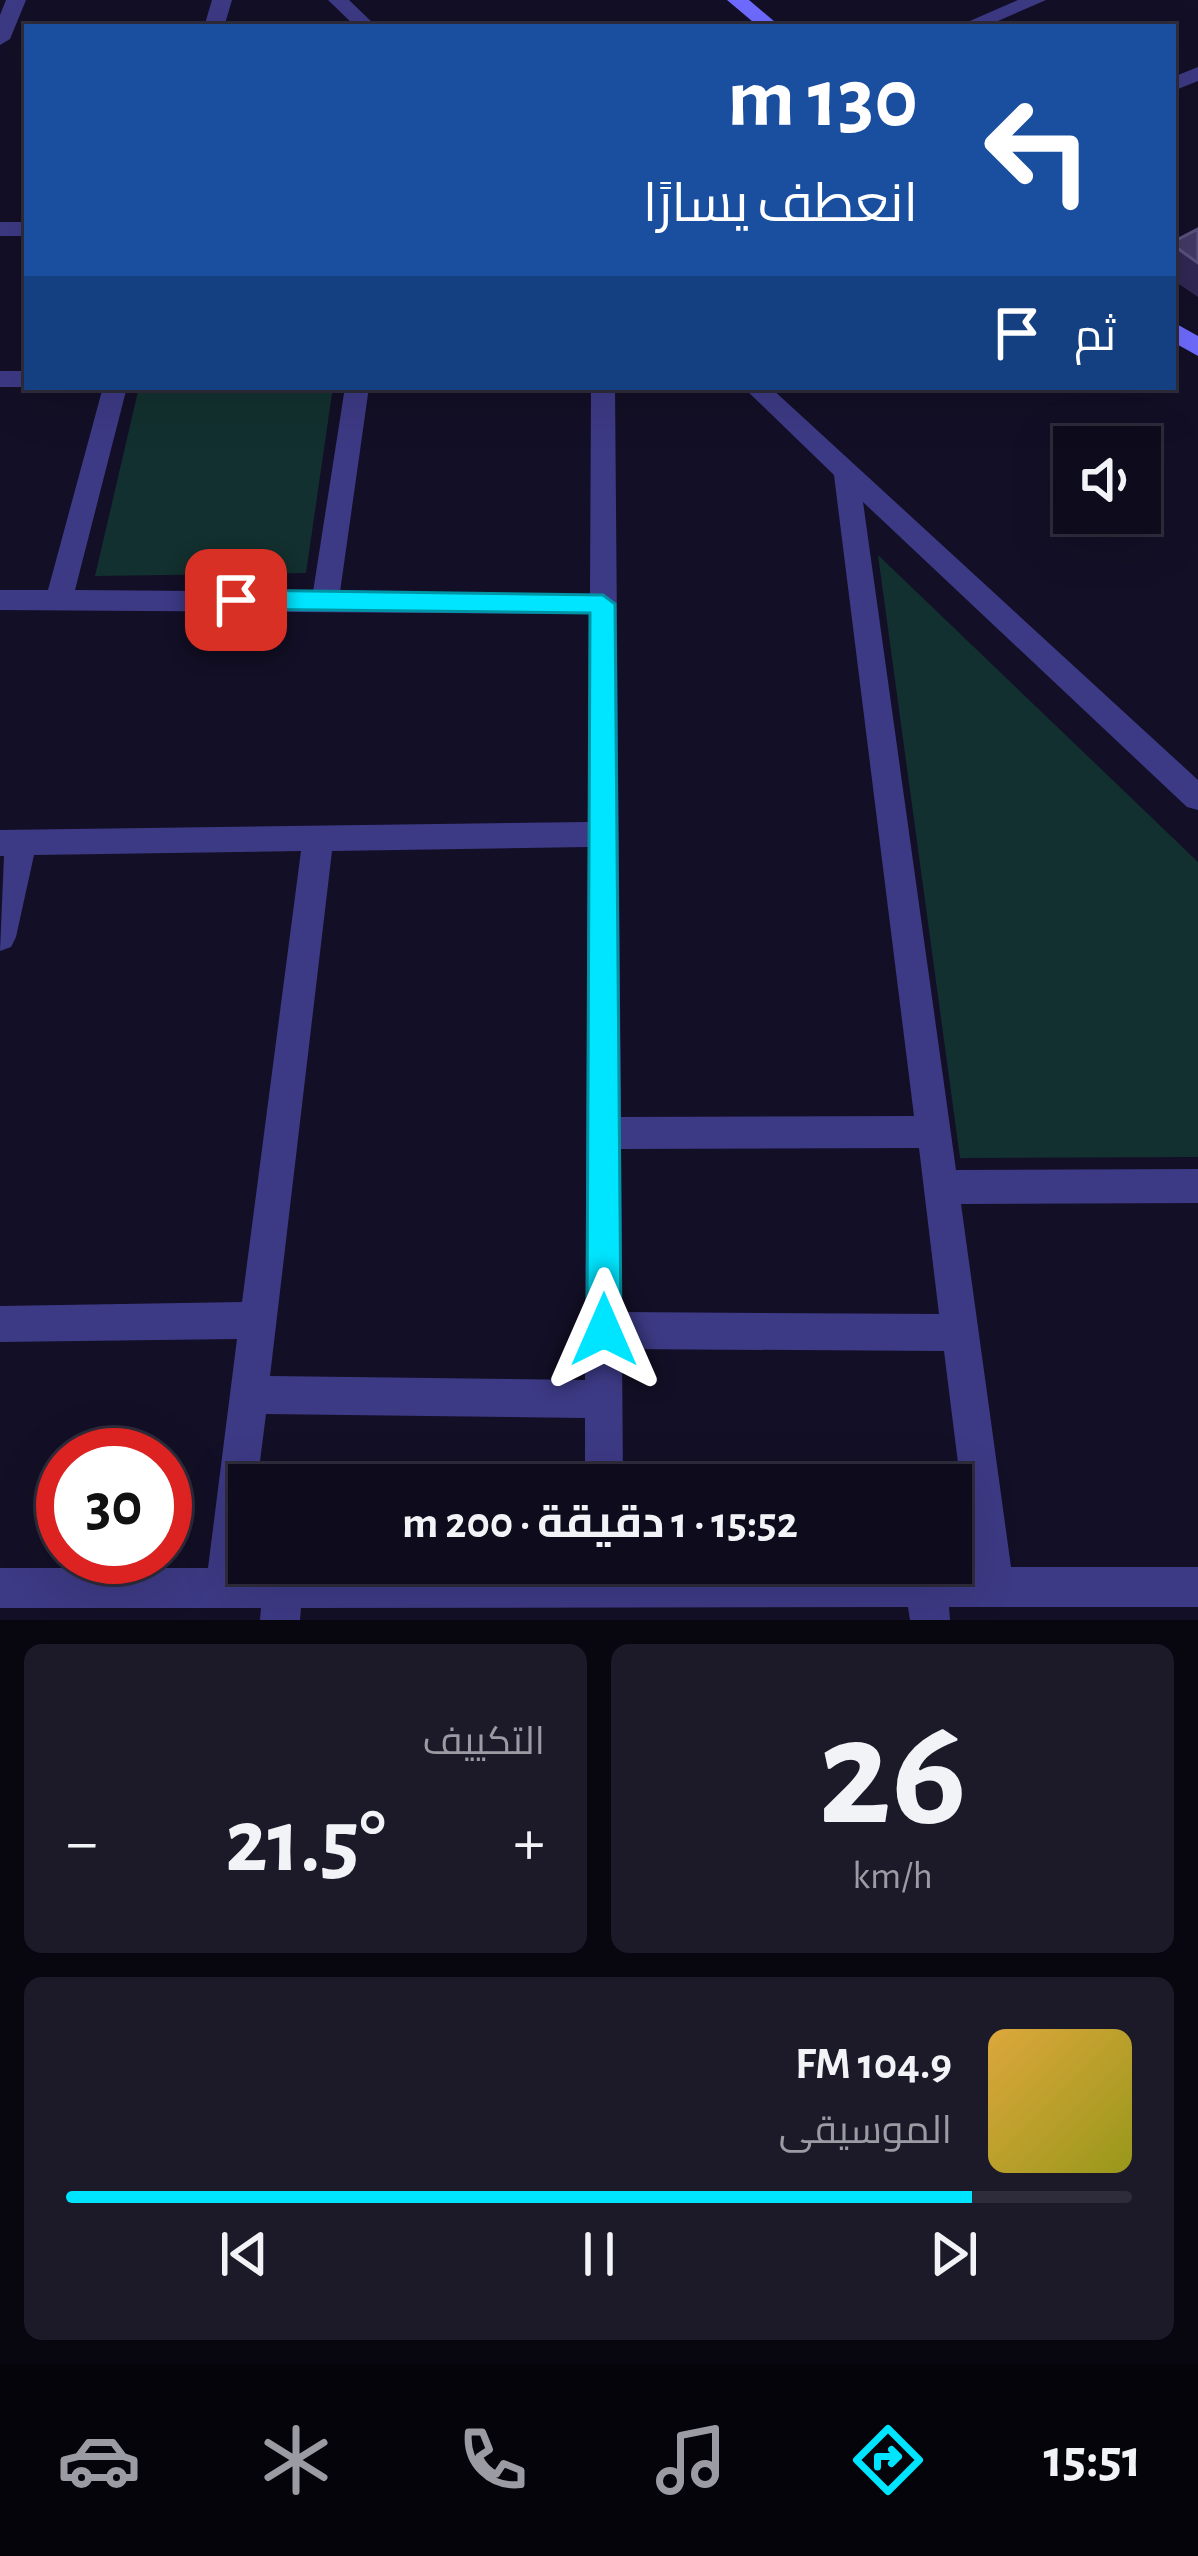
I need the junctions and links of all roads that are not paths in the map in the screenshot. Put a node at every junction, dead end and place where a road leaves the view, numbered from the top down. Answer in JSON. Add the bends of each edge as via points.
{"nodes":[{"id":1,"x":16,"y":0,"type":"edge"},
{"id":2,"x":338,"y":0,"type":"edge"},
{"id":3,"x":737,"y":0,"type":"edge"},
{"id":4,"x":969,"y":0,"type":"edge"},
{"id":5,"x":1036,"y":0,"type":"edge"},
{"id":6,"x":993,"y":16,"type":"junction"},
{"id":7,"x":364,"y":24,"type":"edge"},
{"id":8,"x":767,"y":24,"type":"edge"},
{"id":9,"x":973,"y":24,"type":"edge"},
{"id":10,"x":0,"y":39,"type":"edge"},
{"id":11,"x":115,"y":390,"type":"edge"},
{"id":12,"x":357,"y":390,"type":"edge"},
{"id":13,"x":603,"y":390,"type":"edge"},
{"id":14,"x":758,"y":390,"type":"edge"},
{"id":15,"x":846,"y":471,"type":"junction"},
{"id":16,"x":325,"y":599,"type":"junction"},
{"id":17,"x":0,"y":600,"type":"edge"},
{"id":18,"x":59,"y":600,"type":"junction"},
{"id":19,"x":603,"y":604,"type":"junction"},
{"id":20,"x":1198,"y":798,"type":"edge"},
{"id":21,"x":603,"y":834,"type":"junction"},
{"id":22,"x":318,"y":839,"type":"junction"},
{"id":23,"x":11,"y":843,"type":"edge"},
{"id":24,"x":0,"y":937,"type":"edge"},
{"id":25,"x":934,"y":1132,"type":"junction"},
{"id":26,"x":604,"y":1133,"type":"junction"},
{"id":27,"x":941,"y":1186,"type":"junction"},
{"id":28,"x":1198,"y":1186,"type":"edge"},
{"id":29,"x":258,"y":1320,"type":"junction"},
{"id":30,"x":0,"y":1324,"type":"edge"},
{"id":31,"x":604,"y":1330,"type":"junction"},
{"id":32,"x":961,"y":1333,"type":"junction"},
{"id":33,"x":248,"y":1395,"type":"junction"},
{"id":34,"x":604,"y":1399,"type":"junction"},
{"id":35,"x":604,"y":1464,"type":"edge"},
{"id":36,"x":521,"y":1584,"type":"edge"},
{"id":37,"x":688,"y":1584,"type":"edge"},
{"id":38,"x":1198,"y":1587,"type":"edge"},
{"id":39,"x":0,"y":1588,"type":"edge"},
{"id":40,"x":225,"y":1588,"type":"junction"},
{"id":41,"x":994,"y":1588,"type":"junction"},
{"id":42,"x":282,"y":1604,"type":"edge"},
{"id":43,"x":928,"y":1604,"type":"edge"}],
"edges":[{"from":1,"to":10,"type":"street"},
{"from":2,"to":7,"type":"street"},
{"from":3,"to":8,"type":"main road"},
{"from":4,"to":6,"type":"street"},
{"from":5,"to":6,"type":"street"},
{"from":6,"to":9,"type":"street"},
{"from":11,"to":18,"type":"street"},
{"from":12,"to":16,"type":"street"},
{"from":13,"to":19,"type":"street"},
{"from":14,"to":15,"type":"street"},
{"from":15,"to":20,"type":"street"},
{"from":15,"to":25,"type":"street"},
{"from":16,"to":18,"type":"street"},
{"from":16,"to":19,"type":"street"},
{"from":17,"to":18,"type":"street"},
{"from":19,"to":21,"type":"street"},
{"from":21,"to":22,"type":"street"},
{"from":21,"to":26,"type":"street"},
{"from":22,"to":23,"type":"street"},
{"from":22,"to":29,"type":"street"},
{"from":23,"to":24,"type":"street"},
{"from":25,"to":26,"type":"street"},
{"from":25,"to":27,"type":"street"},
{"from":26,"to":31,"type":"street"},
{"from":27,"to":28,"type":"street"},
{"from":27,"to":32,"type":"street"},
{"from":29,"to":30,"type":"street"},
{"from":29,"to":33,"type":"street"},
{"from":31,"to":32,"type":"street"},
{"from":31,"to":34,"type":"street"},
{"from":32,"to":41,"type":"street"},
{"from":33,"to":34,"type":"street"},
{"from":33,"to":40,"type":"street"},
{"from":34,"to":35,"type":"street"},
{"from":36,"to":42,"type":"street"},
{"from":37,"to":43,"type":"street"},
{"from":38,"to":41,"type":"street"},
{"from":39,"to":40,"type":"street"},
{"from":40,"to":42,"type":"street"},
{"from":41,"to":43,"type":"street"}]}
